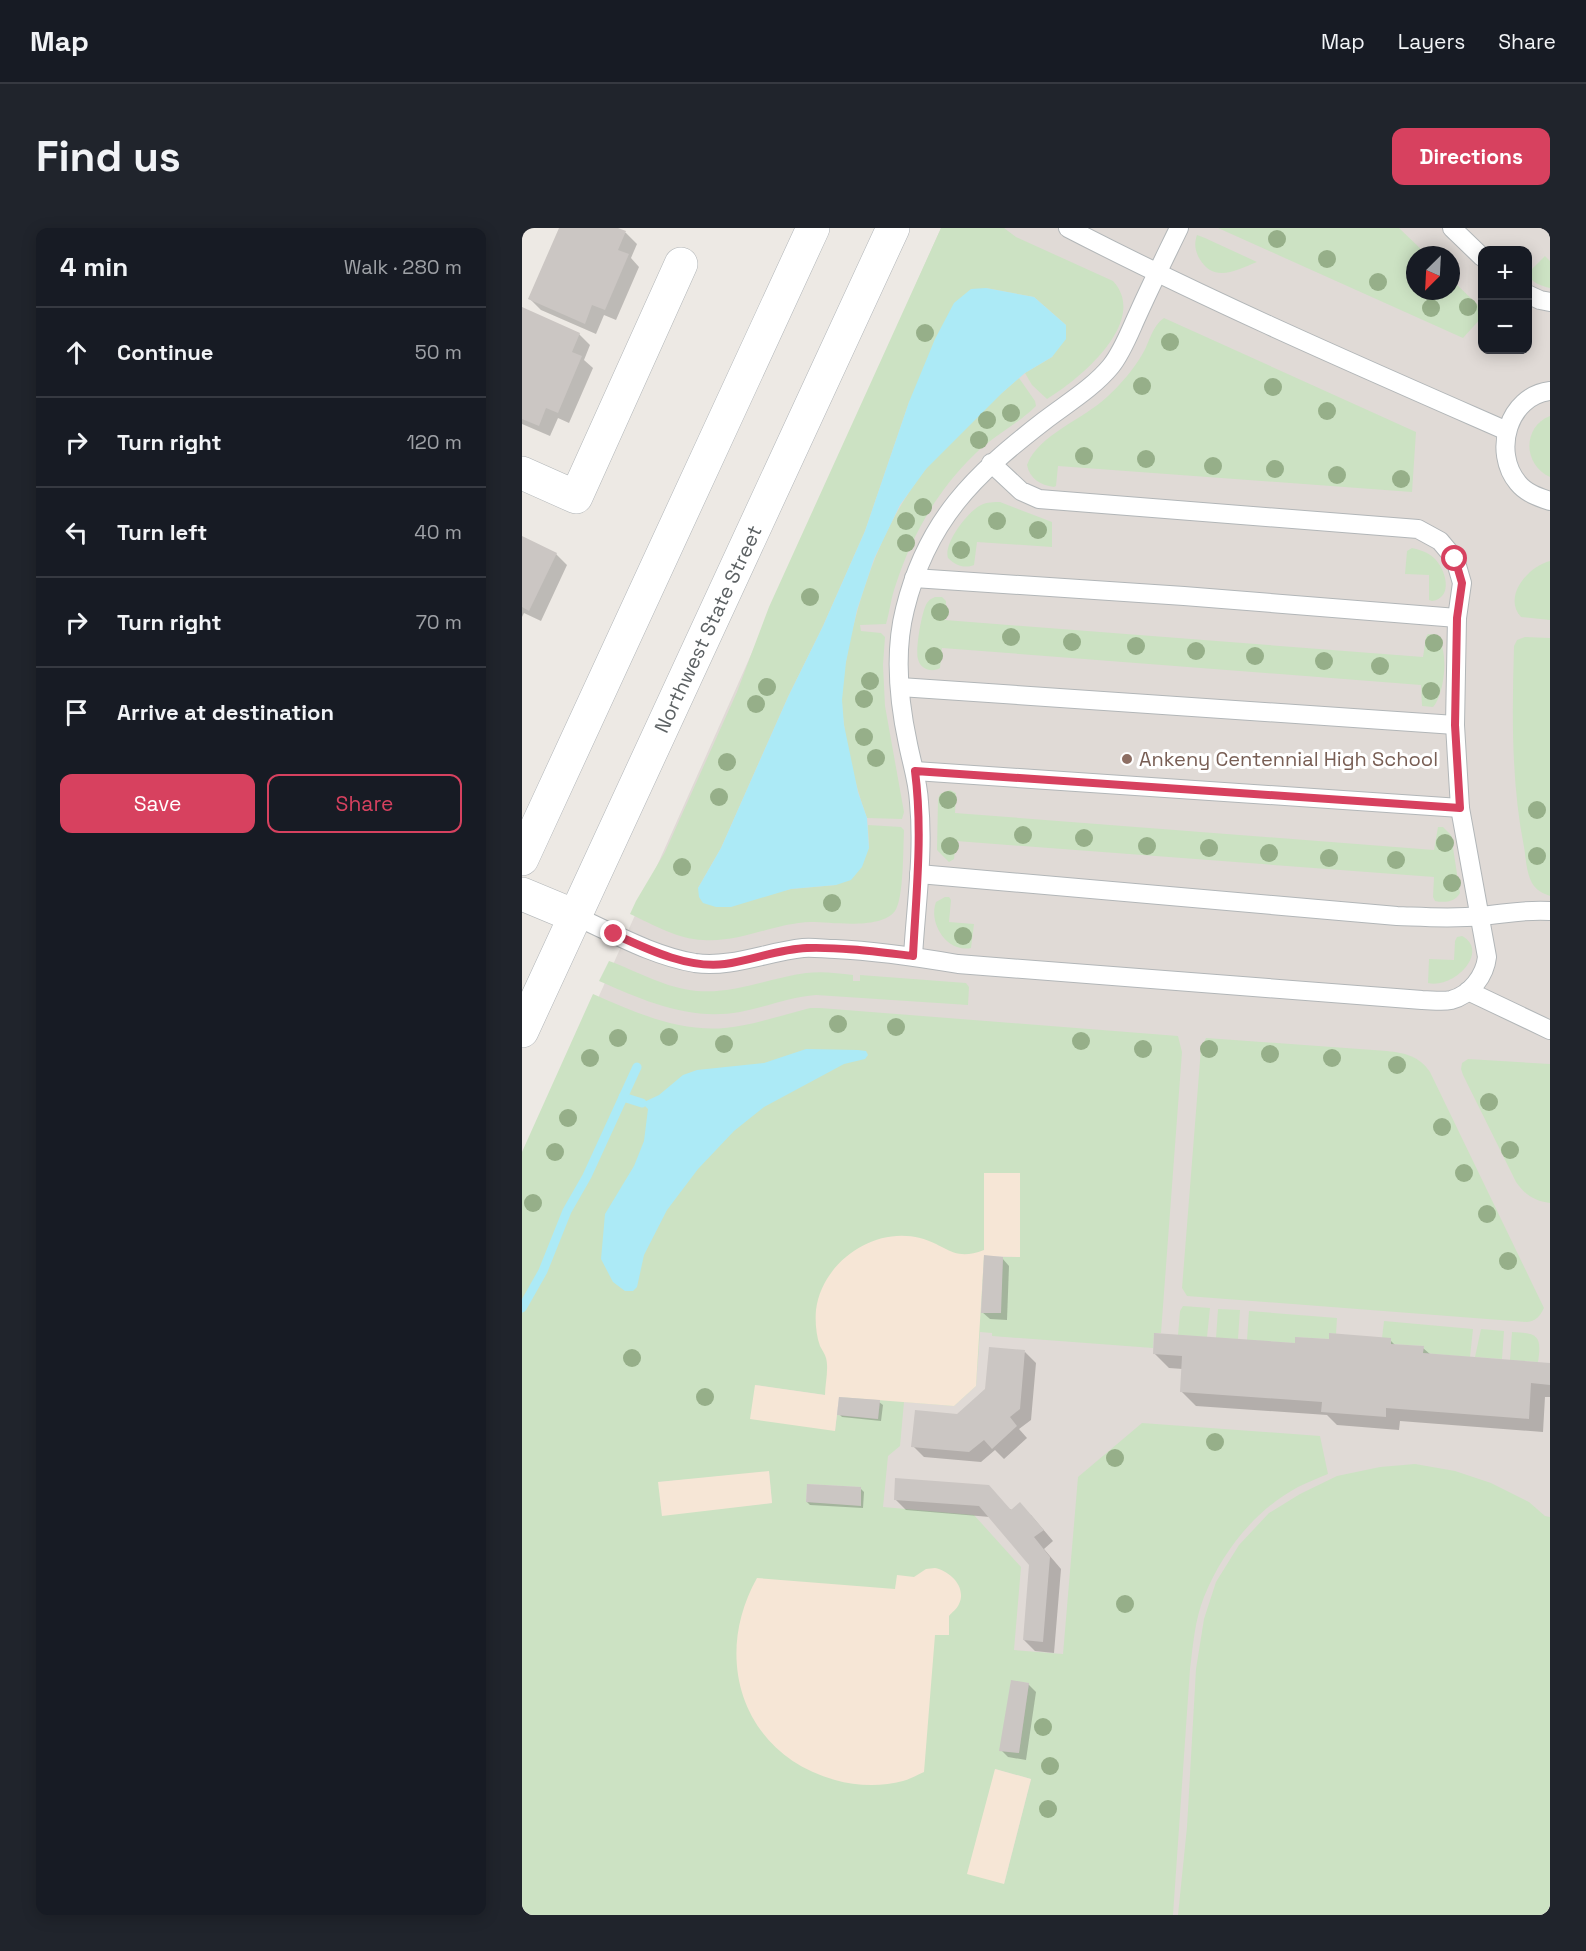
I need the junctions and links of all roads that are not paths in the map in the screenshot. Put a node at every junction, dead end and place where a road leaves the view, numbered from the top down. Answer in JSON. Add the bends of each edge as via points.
{"nodes":[{"id":1,"x":813,"y":228,"type":"edge"},
{"id":2,"x":893,"y":228,"type":"edge"},
{"id":3,"x":1068,"y":228,"type":"edge"},
{"id":4,"x":1179,"y":228,"type":"edge"},
{"id":5,"x":1452,"y":228,"type":"edge"},
{"id":6,"x":1478,"y":253,"type":"edge"},
{"id":7,"x":681,"y":264,"type":"dead end"},
{"id":8,"x":1157,"y":274,"type":"junction"},
{"id":9,"x":1532,"y":296,"type":"edge"},
{"id":10,"x":1550,"y":302,"type":"edge"},
{"id":11,"x":1550,"y":391,"type":"edge"},
{"id":12,"x":1507,"y":432,"type":"junction"},
{"id":13,"x":991,"y":463,"type":"junction"},
{"id":14,"x":522,"y":473,"type":"edge"},
{"id":15,"x":1550,"y":501,"type":"edge"},
{"id":16,"x":914,"y":578,"type":"junction"},
{"id":17,"x":1457,"y":618,"type":"junction"},
{"id":18,"x":900,"y":687,"type":"junction"},
{"id":19,"x":1455,"y":725,"type":"junction"},
{"id":20,"x":915,"y":771,"type":"junction"},
{"id":21,"x":1460,"y":808,"type":"junction"},
{"id":22,"x":522,"y":859,"type":"edge"},
{"id":23,"x":919,"y":874,"type":"junction"},
{"id":24,"x":522,"y":894,"type":"edge"},
{"id":25,"x":1550,"y":911,"type":"edge"},
{"id":26,"x":575,"y":916,"type":"junction"},
{"id":27,"x":1480,"y":916,"type":"junction"},
{"id":28,"x":913,"y":956,"type":"junction"},
{"id":29,"x":1468,"y":991,"type":"junction"},
{"id":30,"x":1550,"y":1030,"type":"edge"},
{"id":31,"x":522,"y":1031,"type":"edge"}],
"edges":[{"from":1,"to":22,"type":"main road"},
{"from":2,"to":26,"type":"main road","name":"Northwest State Street"},
{"from":3,"to":8,"type":"lane"},
{"from":4,"to":8,"type":"lane"},
{"from":5,"to":6,"type":"lane"},
{"from":7,"to":14,"type":"main road","via":[[576,497]]},
{"from":8,"to":12,"type":"lane"},
{"from":8,"to":13,"type":"lane","via":[[1111,366]]},
{"from":9,"to":10,"type":"lane"},
{"from":11,"to":12,"type":"lane","via":[[1528,400],[1515,412]]},
{"from":12,"to":15,"type":"lane","via":[[1504,448],[1518,483],[1532,495]]},
{"from":13,"to":16,"type":"lane","via":[[961,494],[939,526]]},
{"from":13,"to":17,"type":"lane","via":[[1021,491],[1039,499],[1418,530],[1440,541],[1455,559],[1462,583]]},
{"from":16,"to":17,"type":"lane"},
{"from":16,"to":18,"type":"lane","via":[[899,641]]},
{"from":17,"to":19,"type":"lane"},
{"from":18,"to":19,"type":"lane"},
{"from":18,"to":20,"type":"lane"},
{"from":19,"to":21,"type":"lane"},
{"from":20,"to":21,"type":"lane"},
{"from":20,"to":23,"type":"lane","via":[[920,803]]},
{"from":21,"to":27,"type":"lane"},
{"from":23,"to":27,"type":"lane","via":[[1397,916]]},
{"from":23,"to":28,"type":"lane"},
{"from":24,"to":26,"type":"main road"},
{"from":25,"to":27,"type":"lane","via":[[1528,909]]},
{"from":26,"to":28,"type":"lane","via":[[652,951],[694,963],[722,964],[806,948]]},
{"from":26,"to":31,"type":"main road","name":"Northwest State Street"},
{"from":27,"to":29,"type":"lane","via":[[1486,966]]},
{"from":28,"to":29,"type":"lane","via":[[958,964],[1422,1000],[1450,1001]]},
{"from":29,"to":30,"type":"lane"}]}
